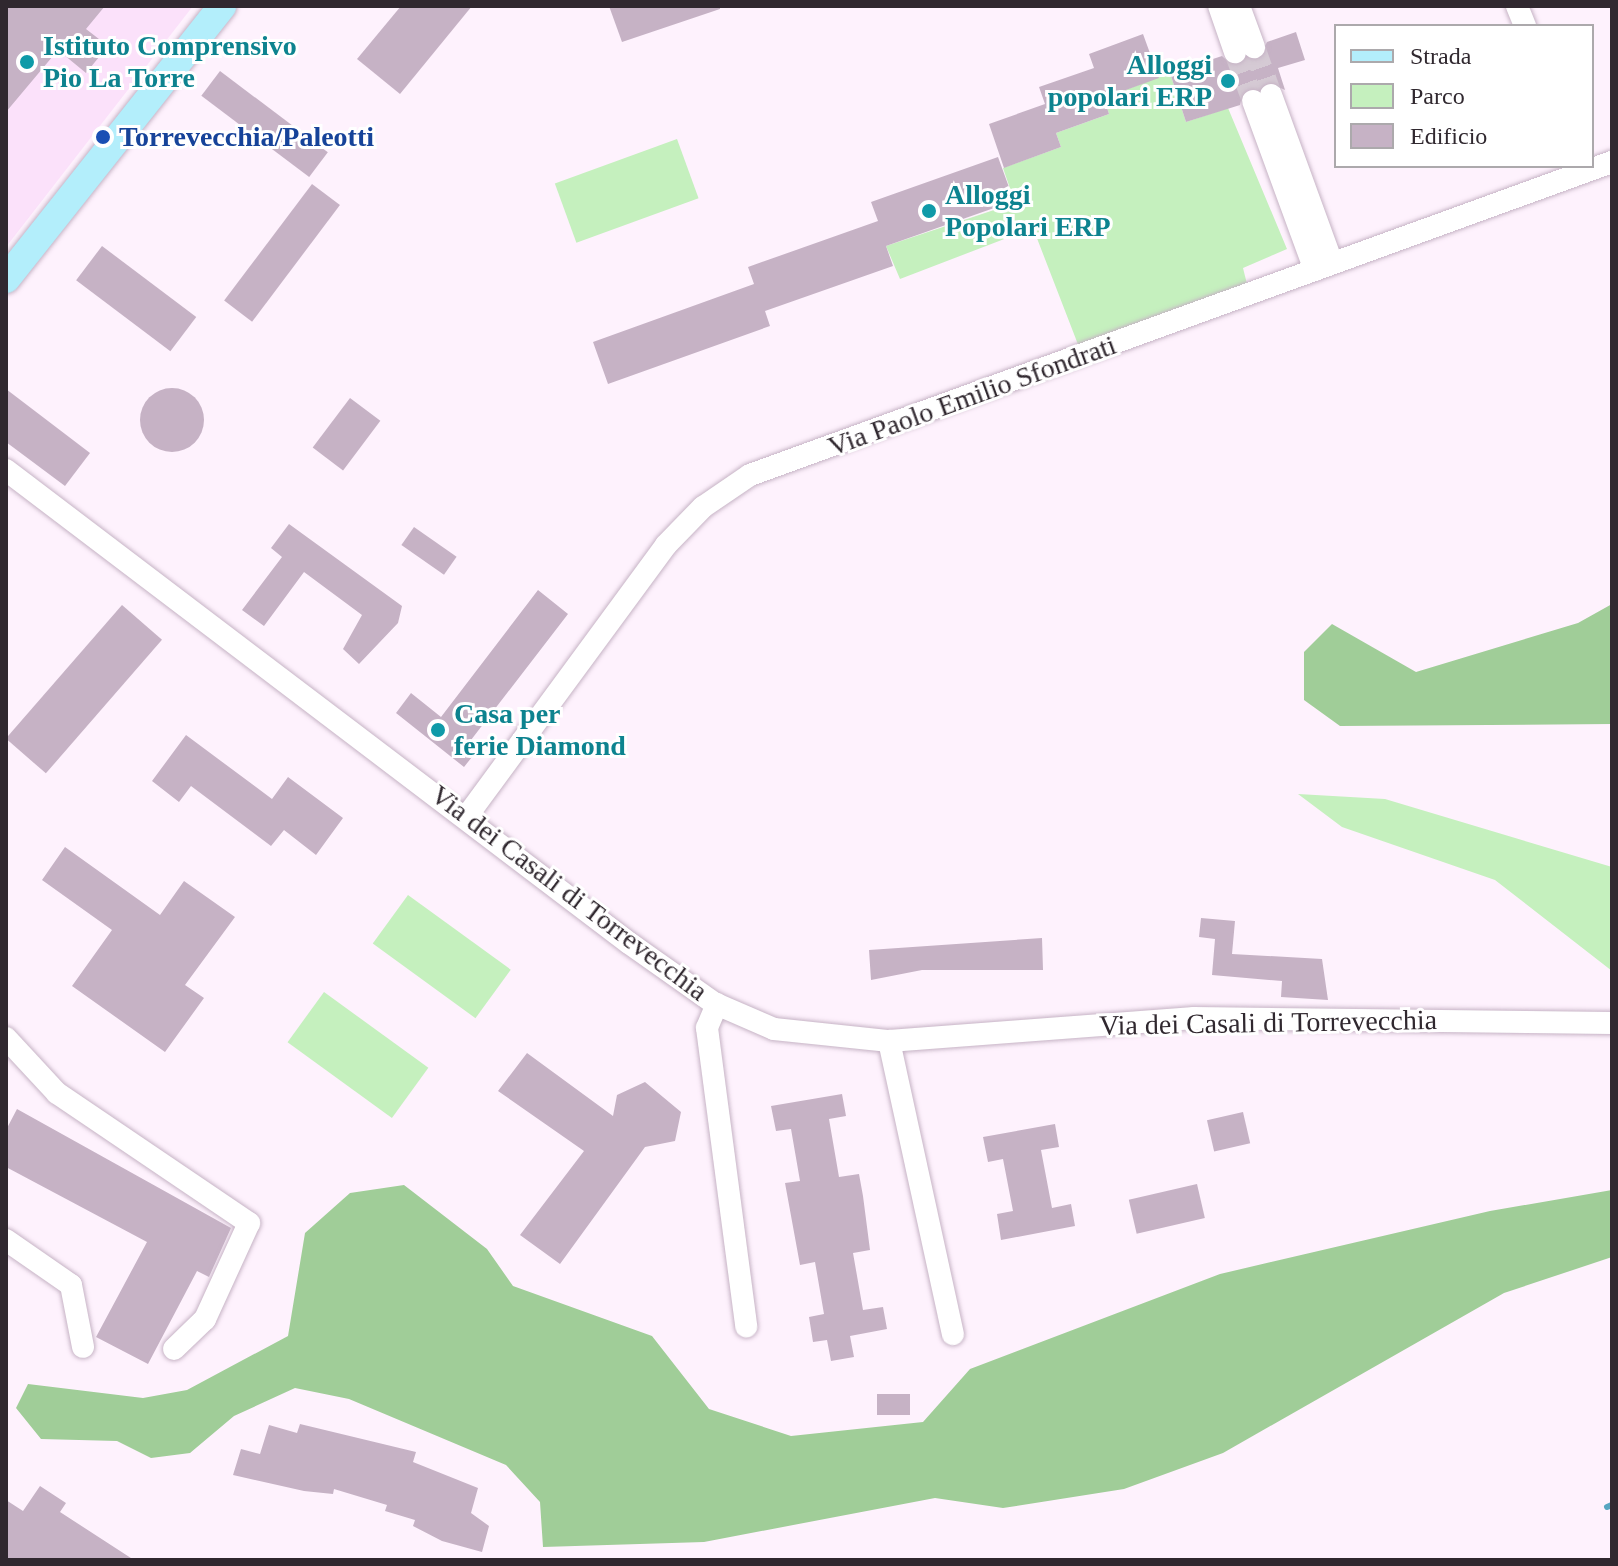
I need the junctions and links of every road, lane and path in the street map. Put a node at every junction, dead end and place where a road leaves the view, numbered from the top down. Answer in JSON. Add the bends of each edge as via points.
{"nodes":[{"id":1,"x":222,"y":6,"type":"edge"},
{"id":2,"x":1219,"y":6,"type":"edge"},
{"id":3,"x":1239,"y":6,"type":"edge"},
{"id":4,"x":1262,"y":98,"type":"tunnel mouth"},
{"id":5,"x":1578,"y":170,"type":"edge"},
{"id":6,"x":1324,"y":267,"type":"junction"},
{"id":7,"x":6,"y":279,"type":"edge"},
{"id":8,"x":6,"y":470,"type":"edge"},
{"id":9,"x":467,"y":816,"type":"junction"},
{"id":10,"x":717,"y":1004,"type":"junction"},
{"id":11,"x":1612,"y":1023,"type":"edge"},
{"id":12,"x":889,"y":1041,"type":"junction"},
{"id":13,"x":10,"y":1052,"type":"edge"},
{"id":14,"x":6,"y":1240,"type":"edge"},
{"id":15,"x":746,"y":1326,"type":"dead end"},
{"id":16,"x":953,"y":1334,"type":"dead end"},
{"id":17,"x":83,"y":1347,"type":"dead end"},
{"id":18,"x":174,"y":1349,"type":"dead end"}],
"edges":[{"from":1,"to":7,"type":"main road"},
{"from":2,"to":3,"type":"street","via":[[1244,50]]},
{"from":4,"to":6,"type":"street"},
{"from":5,"to":6,"type":"street","name":"Via Paolo Emilio Sfondrati"},
{"from":6,"to":9,"type":"street","name":"Via Paolo Emilio Sfondrati","via":[[750,475],[703,507],[666,545]]},
{"from":8,"to":9,"type":"street","name":"Via dei Casali di Torrevecchia"},
{"from":9,"to":10,"type":"street","name":"Via dei Casali di Torrevecchia"},
{"from":10,"to":12,"type":"street","name":"Via dei Casali di Torrevecchia","via":[[796,1035]]},
{"from":10,"to":15,"type":"street","via":[[707,1028]]},
{"from":11,"to":12,"type":"street","name":"Via dei Casali di Torrevecchia","via":[[1207,1018]]},
{"from":12,"to":16,"type":"street"},
{"from":13,"to":18,"type":"street","via":[[57,1093],[249,1223],[205,1319]]},
{"from":14,"to":17,"type":"street","via":[[71,1285]]}]}
